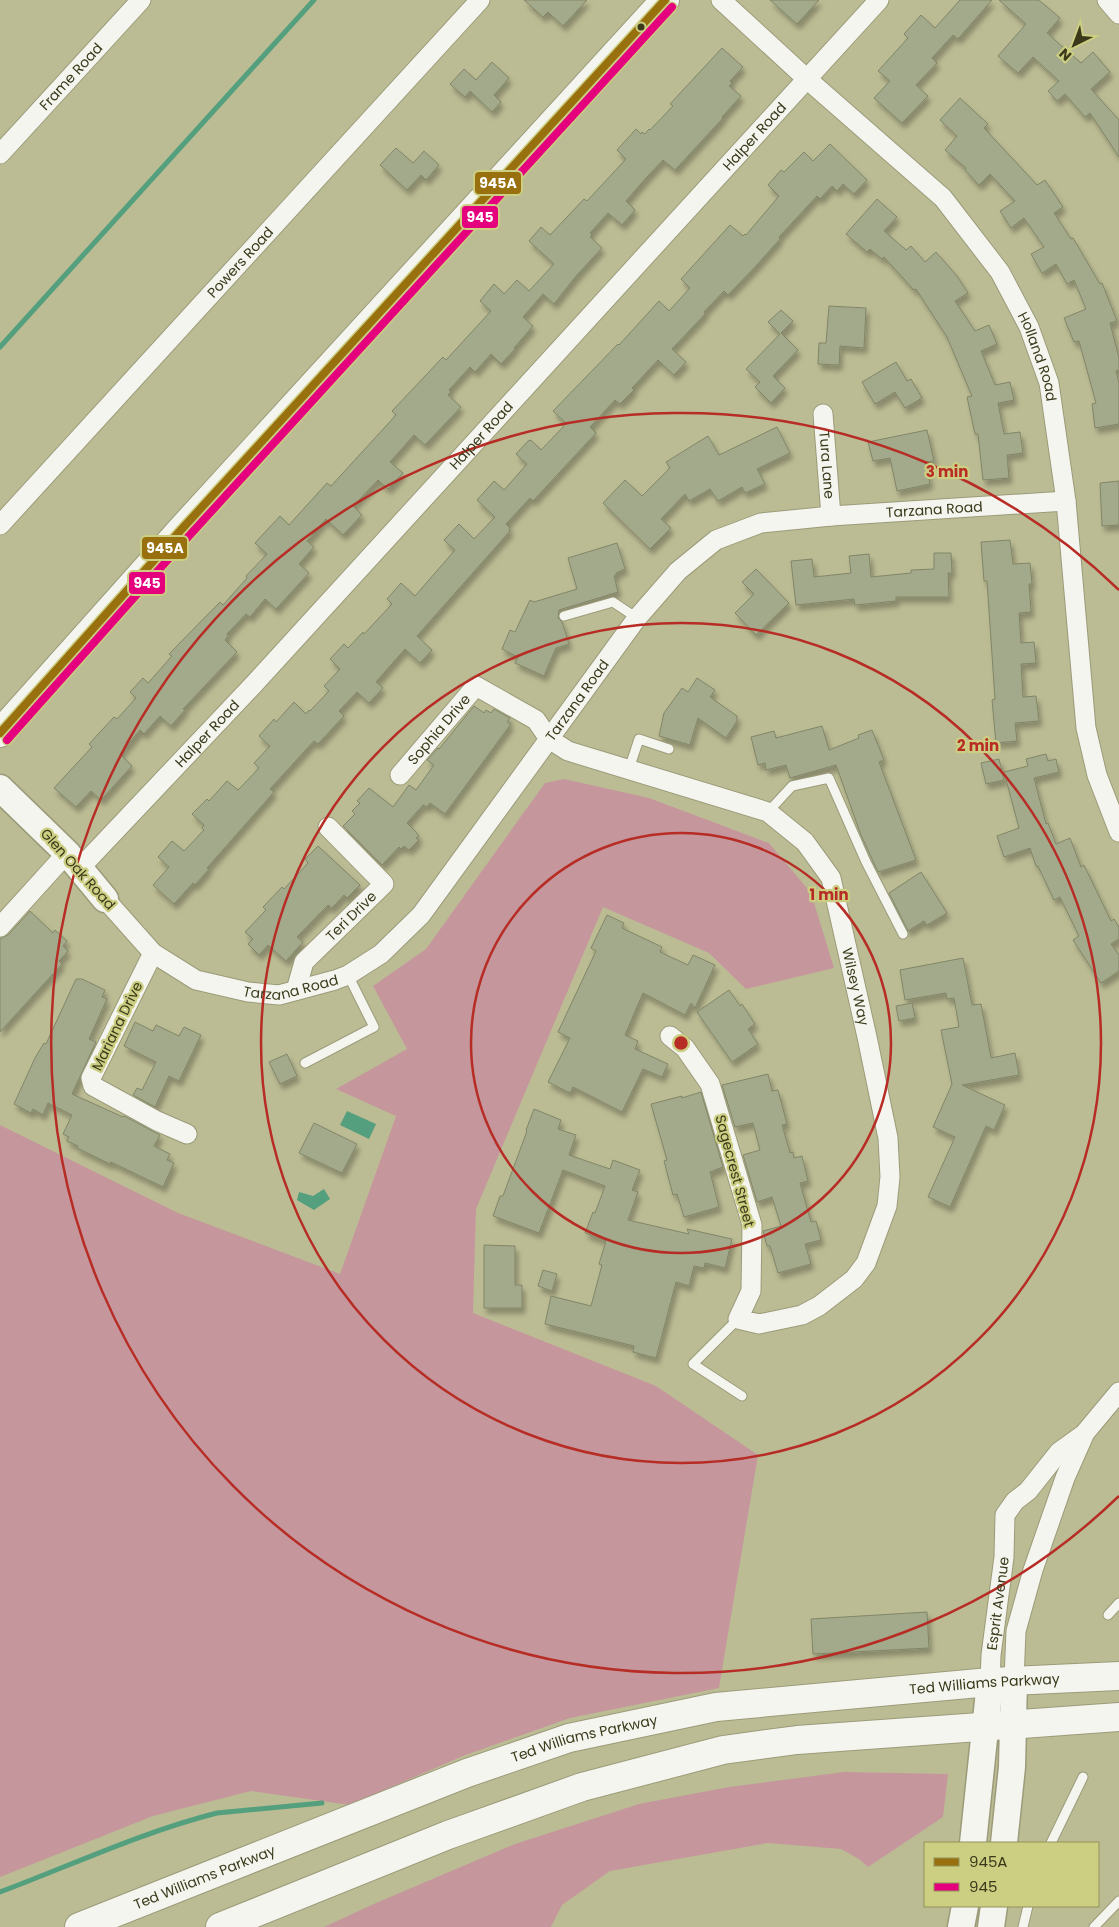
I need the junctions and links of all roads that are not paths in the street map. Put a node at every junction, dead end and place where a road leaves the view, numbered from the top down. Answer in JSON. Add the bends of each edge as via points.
{"nodes":[{"id":1,"x":141,"y":0,"type":"edge"},
{"id":2,"x":480,"y":0,"type":"edge"},
{"id":3,"x":665,"y":0,"type":"edge"},
{"id":4,"x":721,"y":0,"type":"edge"},
{"id":5,"x":878,"y":0,"type":"edge"},
{"id":6,"x":1106,"y":0,"type":"edge"},
{"id":7,"x":1119,"y":14,"type":"edge"},
{"id":8,"x":807,"y":79,"type":"junction"},
{"id":9,"x":0,"y":154,"type":"edge"},
{"id":10,"x":823,"y":414,"type":"dead end"},
{"id":11,"x":1066,"y":501,"type":"junction"},
{"id":12,"x":831,"y":516,"type":"junction"},
{"id":13,"x":0,"y":525,"type":"edge"},
{"id":14,"x":564,"y":616,"type":"dead end"},
{"id":15,"x":637,"y":618,"type":"junction"},
{"id":16,"x":0,"y":733,"type":"edge"},
{"id":17,"x":550,"y":739,"type":"junction"},
{"id":18,"x":669,"y":749,"type":"dead end"},
{"id":19,"x":629,"y":769,"type":"junction"},
{"id":20,"x":400,"y":775,"type":"dead end"},
{"id":21,"x":0,"y":788,"type":"edge"},
{"id":22,"x":768,"y":812,"type":"junction"},
{"id":23,"x":328,"y":828,"type":"dead end"},
{"id":24,"x":1119,"y":832,"type":"edge"},
{"id":25,"x":74,"y":860,"type":"junction"},
{"id":26,"x":105,"y":899,"type":"joint"},
{"id":27,"x":0,"y":927,"type":"edge"},
{"id":28,"x":903,"y":934,"type":"dead end"},
{"id":29,"x":153,"y":953,"type":"junction"},
{"id":30,"x":348,"y":975,"type":"junction"},
{"id":31,"x":296,"y":990,"type":"junction"},
{"id":32,"x":670,"y":1036,"type":"dead end"},
{"id":33,"x":305,"y":1063,"type":"dead end"},
{"id":34,"x":187,"y":1134,"type":"dead end"},
{"id":35,"x":738,"y":1319,"type":"junction"},
{"id":36,"x":1119,"y":1392,"type":"edge"},
{"id":37,"x":742,"y":1396,"type":"dead end"},
{"id":38,"x":1084,"y":1434,"type":"junction"},
{"id":39,"x":1028,"y":1491,"type":"junction"},
{"id":40,"x":1056,"y":1505,"type":"junction"},
{"id":41,"x":1119,"y":1602,"type":"edge"},
{"id":42,"x":1108,"y":1615,"type":"dead end"},
{"id":43,"x":1119,"y":1676,"type":"edge"},
{"id":44,"x":1002,"y":1681,"type":"junction"},
{"id":45,"x":1119,"y":1717,"type":"edge"},
{"id":46,"x":1014,"y":1724,"type":"junction"},
{"id":47,"x":985,"y":1726,"type":"junction"},
{"id":48,"x":1083,"y":1777,"type":"dead end"},
{"id":49,"x":973,"y":1842,"type":"edge"},
{"id":50,"x":1004,"y":1842,"type":"edge"},
{"id":51,"x":1051,"y":1842,"type":"edge"},
{"id":52,"x":1119,"y":1901,"type":"edge"},
{"id":53,"x":965,"y":1907,"type":"edge"},
{"id":54,"x":994,"y":1907,"type":"edge"},
{"id":55,"x":1028,"y":1907,"type":"edge"},
{"id":56,"x":79,"y":1927,"type":"edge"},
{"id":57,"x":220,"y":1927,"type":"edge"},
{"id":58,"x":961,"y":1927,"type":"edge"},
{"id":59,"x":991,"y":1927,"type":"edge"},
{"id":60,"x":1023,"y":1927,"type":"edge"},
{"id":61,"x":1094,"y":1927,"type":"edge"}],
"edges":[{"from":1,"to":9,"type":"street","name":"Frame Road"},
{"from":2,"to":13,"type":"street","name":"Powers Road"},
{"from":3,"to":16,"type":"main road"},
{"from":4,"to":8,"type":"street","name":"Holland Road"},
{"from":5,"to":8,"type":"street","name":"Halper Road"},
{"from":6,"to":7,"type":"street"},
{"from":8,"to":11,"type":"street","name":"Holland Road","via":[[943,198],[1000,272],[1029,326],[1049,383]]},
{"from":8,"to":25,"type":"street","name":"Halper Road","via":[[255,683]]},
{"from":10,"to":12,"type":"street","name":"Tura Lane"},
{"from":11,"to":12,"type":"street","name":"Tarzana Road"},
{"from":11,"to":24,"type":"street","name":"Holland Road","via":[[1086,728],[1097,775]]},
{"from":12,"to":15,"type":"street","name":"Tarzana Road","via":[[761,523],[716,540],[678,571]]},
{"from":14,"to":15,"type":"lane","via":[[613,602]]},
{"from":15,"to":17,"type":"street","name":"Tarzana Road"},
{"from":17,"to":19,"type":"street","name":"Wilsey Way","via":[[568,750]]},
{"from":17,"to":20,"type":"street","name":"Sophia Drive","via":[[536,720],[476,686]]},
{"from":17,"to":30,"type":"street","name":"Tarzana Road","via":[[421,915],[381,954]]},
{"from":18,"to":19,"type":"lane","via":[[639,739]]},
{"from":19,"to":22,"type":"street","name":"Wilsey Way"},
{"from":21,"to":25,"type":"main road","name":"Glen Oak Road"},
{"from":22,"to":28,"type":"lane","via":[[792,786],[829,778],[866,862]]},
{"from":22,"to":35,"type":"street","name":"Wilsey Way","via":[[805,842],[831,878],[888,1138],[890,1178],[887,1206],[866,1263],[854,1279],[820,1306],[802,1315],[759,1324]]},
{"from":23,"to":31,"type":"street","name":"Teri Drive","via":[[384,884],[304,962]]},
{"from":25,"to":26,"type":"main road","name":"Glen Oak Road"},
{"from":25,"to":27,"type":"street","name":"Halper Road"},
{"from":26,"to":29,"type":"street","name":"Glen Oak Road"},
{"from":29,"to":31,"type":"street","name":"Tarzana Road","via":[[196,980],[248,992],[279,994]]},
{"from":29,"to":34,"type":"street","name":"Mariana Drive","via":[[91,1078],[93,1086]]},
{"from":30,"to":31,"type":"street","name":"Tarzana Road"},
{"from":30,"to":33,"type":"lane","via":[[374,1027]]},
{"from":32,"to":35,"type":"street","name":"Sagecrest Street","via":[[685,1048],[710,1084],[752,1225],[750,1290]]},
{"from":35,"to":37,"type":"lane","via":[[693,1364]]},
{"from":36,"to":38,"type":"street","name":"Esprit Avenue"},
{"from":38,"to":39,"type":"street","name":"Esprit Avenue","via":[[1059,1452]]},
{"from":38,"to":40,"type":"street","name":"Esprit Avenue"},
{"from":39,"to":40,"type":"street"},
{"from":39,"to":44,"type":"street","name":"Esprit Avenue","via":[[1014,1501],[1005,1515],[1004,1557],[992,1655]]},
{"from":40,"to":44,"type":"street","name":"Esprit Avenue","via":[[1033,1570]]},
{"from":41,"to":42,"type":"lane"},
{"from":43,"to":44,"type":"main road","name":"Ted Williams Parkway"},
{"from":44,"to":46,"type":"main road","name":"Esprit Avenue"},
{"from":44,"to":47,"type":"main road","name":"Esprit Avenue"},
{"from":44,"to":56,"type":"main road","name":"Ted Williams Parkway","via":[[716,1707],[569,1738],[467,1773]]},
{"from":45,"to":46,"type":"main road"},
{"from":46,"to":47,"type":"main road"},
{"from":46,"to":50,"type":"main road","name":"Esprit Avenue"},
{"from":47,"to":49,"type":"main road","name":"Esprit Avenue"},
{"from":47,"to":57,"type":"main road","via":[[797,1740],[723,1750],[582,1787],[448,1835]]},
{"from":48,"to":51,"type":"lane"},
{"from":52,"to":61,"type":"lane"},
{"from":53,"to":58,"type":"main road"},
{"from":54,"to":59,"type":"main road"},
{"from":55,"to":60,"type":"lane"}]}
